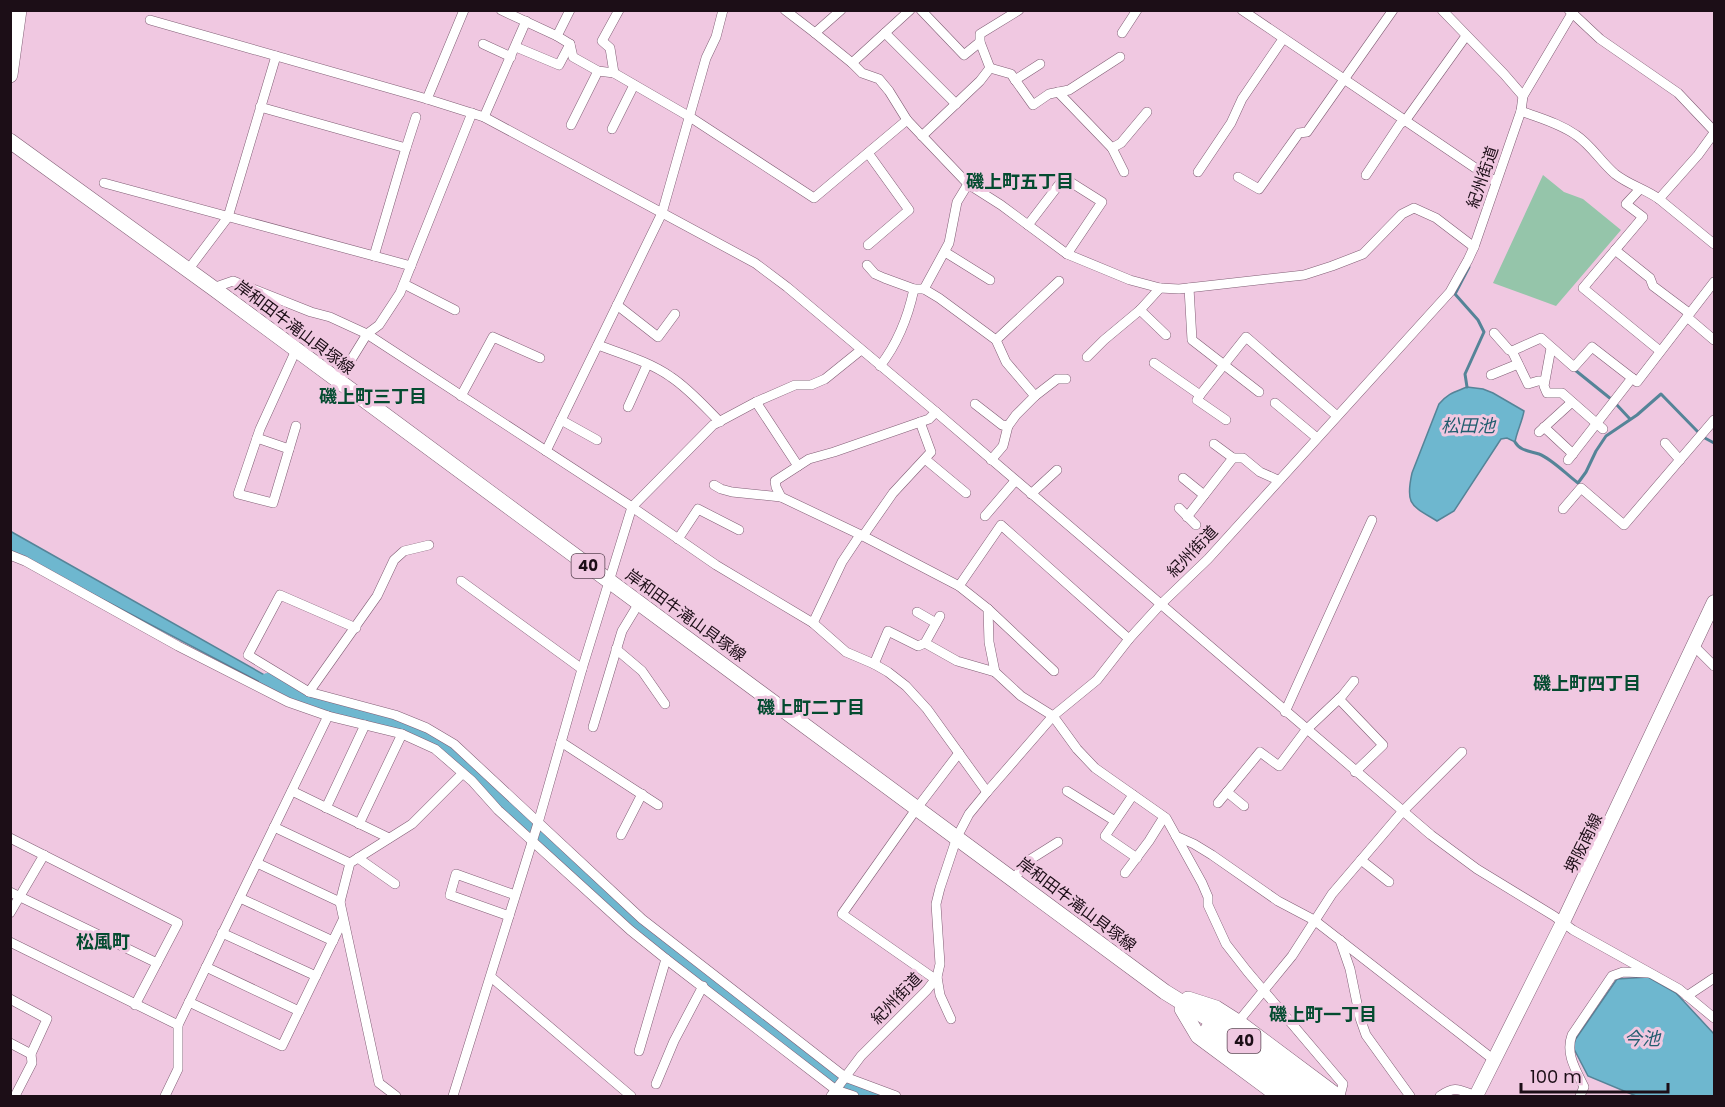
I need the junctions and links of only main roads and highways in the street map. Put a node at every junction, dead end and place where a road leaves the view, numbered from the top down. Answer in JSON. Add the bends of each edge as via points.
{"nodes":[{"id":1,"x":19,"y":10,"type":"edge"},
{"id":2,"x":10,"y":75,"type":"edge"},
{"id":3,"x":10,"y":141,"type":"edge"},
{"id":4,"x":1714,"y":602,"type":"edge"},
{"id":5,"x":1166,"y":992,"type":"junction"},
{"id":6,"x":1182,"y":1009,"type":"junction"},
{"id":7,"x":1280,"y":1096,"type":"edge"},
{"id":8,"x":1300,"y":1096,"type":"edge"},
{"id":9,"x":1318,"y":1096,"type":"edge"},
{"id":10,"x":1339,"y":1096,"type":"edge"},
{"id":11,"x":1476,"y":1096,"type":"edge"}],
"edges":[{"from":1,"to":2,"type":"main road"},
{"from":3,"to":5,"type":"main road","name":"岸和田牛滝山貝塚線","number":"40"},
{"from":4,"to":11,"type":"main road","name":"堺阪南線"},
{"from":5,"to":6,"type":"main road","name":"岸和田牛滝山貝塚線","number":"40"},
{"from":5,"to":9,"type":"main road","name":"岸和田牛滝山貝塚線","number":"40","via":[[1238,1037]]},
{"from":5,"to":10,"type":"main road","via":[[1216,1008]]},
{"from":6,"to":7,"type":"main road","via":[[1198,1036]]},
{"from":6,"to":8,"type":"main road","name":"岸和田牛滝山貝塚線","number":"40"}]}
